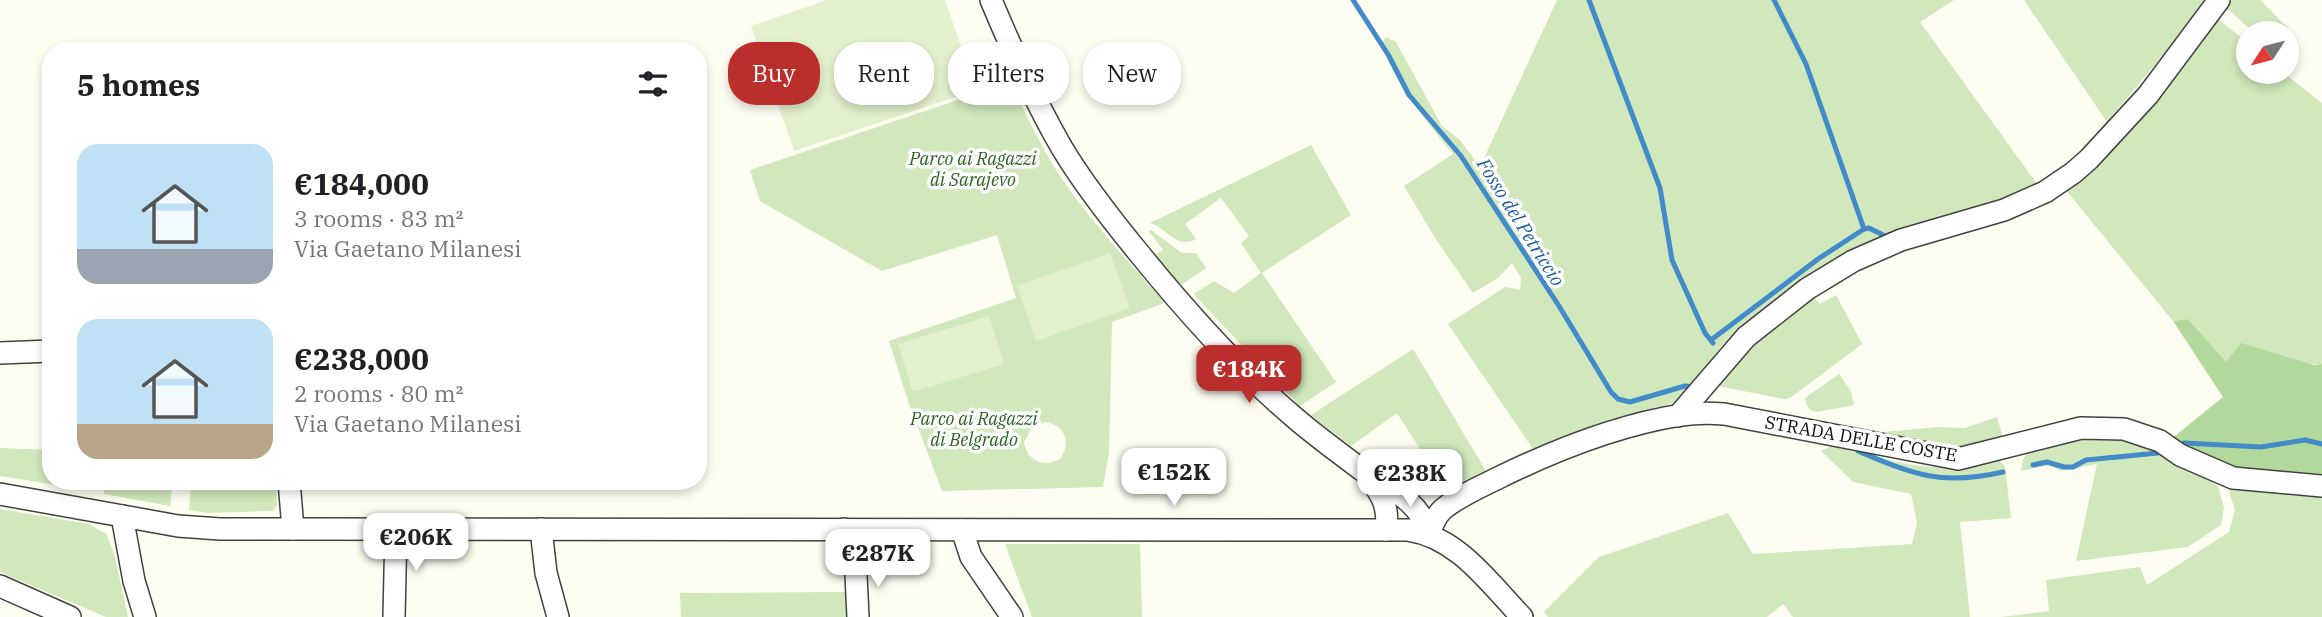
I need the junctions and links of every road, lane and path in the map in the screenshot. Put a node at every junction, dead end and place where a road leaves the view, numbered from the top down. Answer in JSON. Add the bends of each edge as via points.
{"nodes":[{"id":1,"x":991,"y":0,"type":"edge"},
{"id":2,"x":2219,"y":0,"type":"edge"},
{"id":3,"x":42,"y":351,"type":"edge"},
{"id":4,"x":0,"y":353,"type":"edge"},
{"id":5,"x":1678,"y":416,"type":"junction"},
{"id":6,"x":1364,"y":471,"type":"junction"},
{"id":7,"x":2322,"y":486,"type":"edge"},
{"id":8,"x":290,"y":490,"type":"edge"},
{"id":9,"x":0,"y":494,"type":"edge"},
{"id":10,"x":122,"y":516,"type":"junction"},
{"id":11,"x":293,"y":529,"type":"junction"},
{"id":12,"x":396,"y":529,"type":"junction"},
{"id":13,"x":541,"y":529,"type":"junction"},
{"id":14,"x":844,"y":529,"type":"junction"},
{"id":15,"x":961,"y":530,"type":"junction"},
{"id":16,"x":1387,"y":530,"type":"junction"},
{"id":17,"x":1429,"y":534,"type":"junction"},
{"id":18,"x":0,"y":586,"type":"edge"},
{"id":19,"x":70,"y":617,"type":"edge"},
{"id":20,"x":145,"y":617,"type":"edge"},
{"id":21,"x":394,"y":617,"type":"edge"},
{"id":22,"x":558,"y":617,"type":"edge"},
{"id":23,"x":858,"y":617,"type":"edge"},
{"id":24,"x":1012,"y":617,"type":"edge"},
{"id":25,"x":1522,"y":617,"type":"edge"}],
"edges":[{"from":1,"to":6,"type":"street","via":[[1061,146],[1128,239],[1173,295],[1274,400]]},
{"from":2,"to":5,"type":"street","via":[[2148,94],[2073,173],[2045,192],[2004,210],[1901,240],[1853,261],[1807,289],[1746,337]]},
{"from":3,"to":4,"type":"street"},
{"from":5,"to":7,"type":"street","name":"STRADA DELLE COSTE","via":[[1724,414],[1958,459],[2081,428],[2124,429],[2160,441],[2233,478]]},
{"from":5,"to":17,"type":"street","name":"STRADA DELLE COSTE","via":[[1628,427],[1524,465],[1448,506]]},
{"from":6,"to":16,"type":"street","via":[[1385,503]]},
{"from":6,"to":17,"type":"street","via":[[1410,503],[1423,517]]},
{"from":8,"to":11,"type":"street"},
{"from":9,"to":10,"type":"street"},
{"from":10,"to":11,"type":"street","via":[[206,529]]},
{"from":10,"to":20,"type":"street"},
{"from":11,"to":12,"type":"street"},
{"from":12,"to":13,"type":"street"},
{"from":12,"to":21,"type":"street"},
{"from":13,"to":14,"type":"street"},
{"from":13,"to":22,"type":"street"},
{"from":14,"to":15,"type":"street"},
{"from":14,"to":23,"type":"street","via":[[856,562]]},
{"from":15,"to":16,"type":"street"},
{"from":15,"to":24,"type":"street","via":[[971,557]]},
{"from":16,"to":17,"type":"street"},
{"from":17,"to":25,"type":"street","via":[[1462,555]]},
{"from":18,"to":19,"type":"street"}]}
